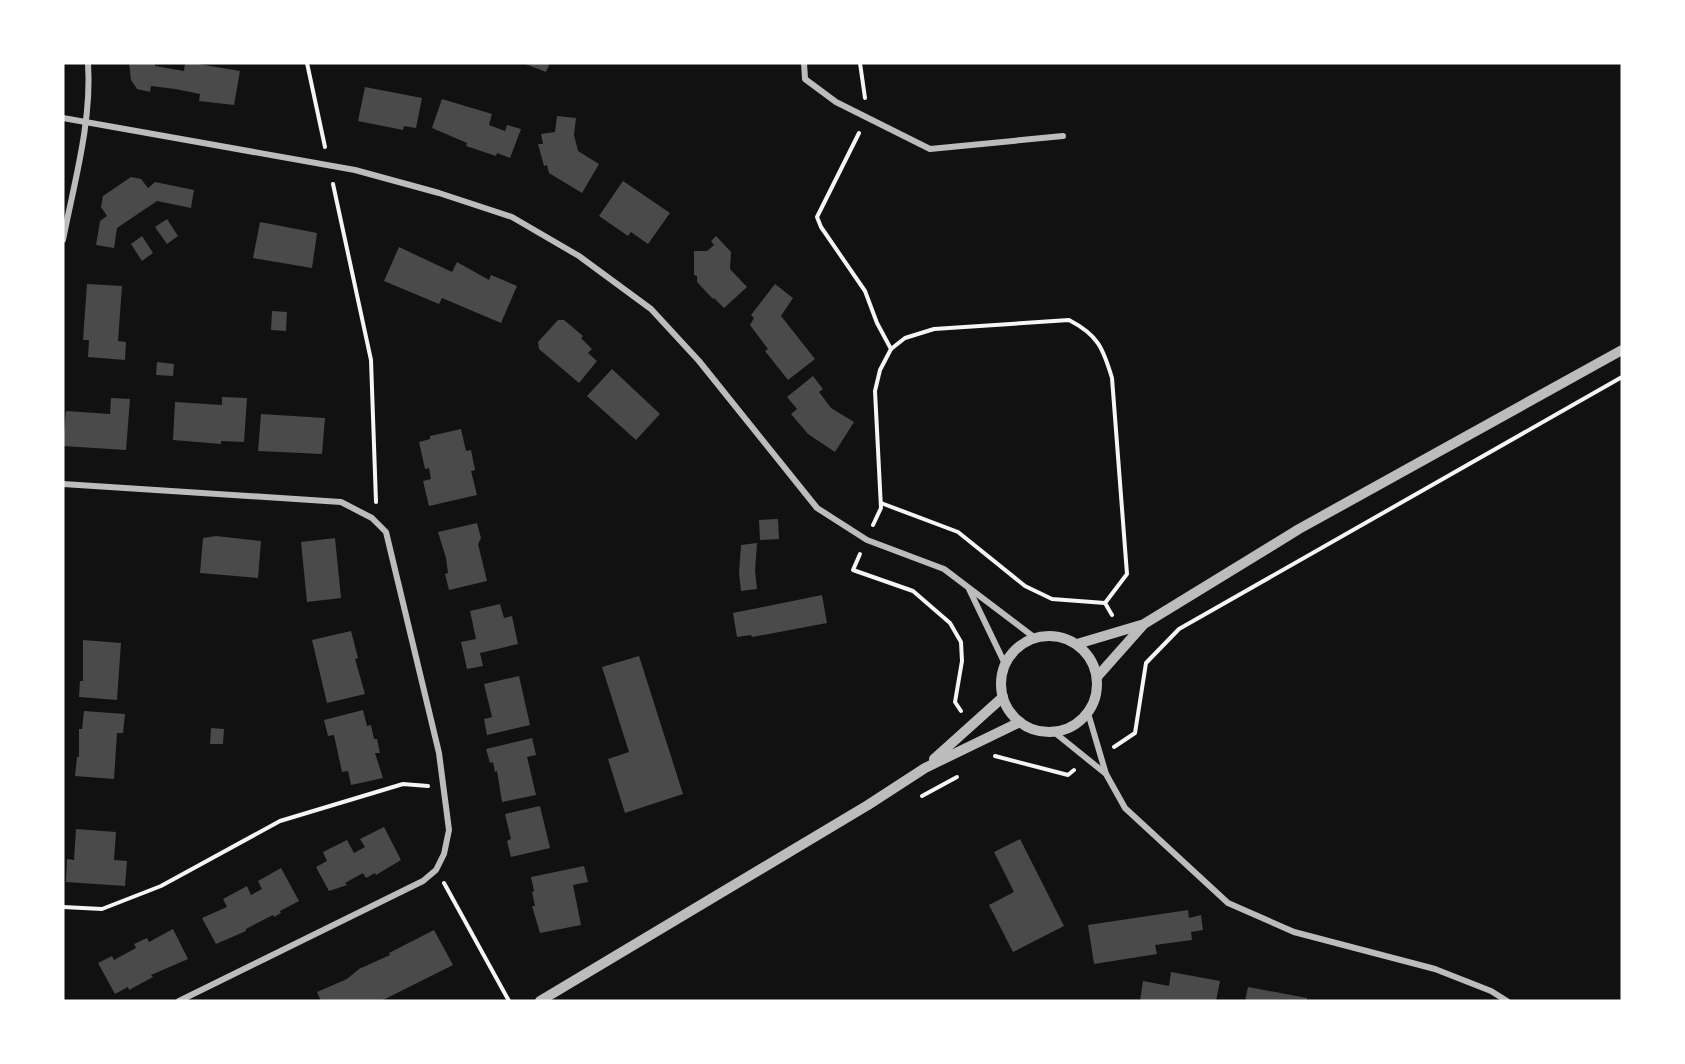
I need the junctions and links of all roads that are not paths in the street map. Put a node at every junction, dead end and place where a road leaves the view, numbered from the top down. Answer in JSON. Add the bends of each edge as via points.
{"nodes":[{"id":1,"x":88,"y":63,"type":"edge"},
{"id":2,"x":804,"y":63,"type":"edge"},
{"id":3,"x":63,"y":118,"type":"edge"},
{"id":4,"x":85,"y":121,"type":"junction"},
{"id":5,"x":1063,"y":136,"type":"dead end"},
{"id":6,"x":63,"y":240,"type":"edge"},
{"id":7,"x":1622,"y":350,"type":"edge"},
{"id":8,"x":63,"y":484,"type":"edge"},
{"id":9,"x":968,"y":586,"type":"junction"},
{"id":10,"x":1124,"y":636,"type":"junction"},
{"id":11,"x":1035,"y":638,"type":"junction"},
{"id":12,"x":1077,"y":644,"type":"junction"},
{"id":13,"x":1005,"y":664,"type":"junction"},
{"id":14,"x":1097,"y":677,"type":"junction"},
{"id":15,"x":1003,"y":697,"type":"junction"},
{"id":16,"x":1088,"y":713,"type":"junction"},
{"id":17,"x":1020,"y":722,"type":"junction"},
{"id":18,"x":1054,"y":732,"type":"junction"},
{"id":19,"x":925,"y":768,"type":"junction"},
{"id":20,"x":1106,"y":774,"type":"junction"},
{"id":21,"x":179,"y":1001,"type":"edge"},
{"id":22,"x":540,"y":1001,"type":"edge"},
{"id":23,"x":1507,"y":1001,"type":"edge"}],
"edges":[{"from":1,"to":4,"type":"street","via":[[90,84]]},
{"from":2,"to":5,"type":"street","via":[[805,79],[836,102],[930,149]]},
{"from":3,"to":4,"type":"street"},
{"from":4,"to":6,"type":"street"},
{"from":4,"to":9,"type":"street","via":[[329,166],[439,193],[512,217],[579,256],[651,309],[699,361],[817,508],[867,540],[944,569]]},
{"from":7,"to":10,"type":"street","via":[[1299,529]]},
{"from":8,"to":21,"type":"street","via":[[340,502],[377,523],[386,532],[439,753],[449,830],[436,870],[423,881]]},
{"from":9,"to":11,"type":"street"},
{"from":9,"to":13,"type":"street"},
{"from":10,"to":12,"type":"street"},
{"from":10,"to":14,"type":"street"},
{"from":11,"to":12,"type":"street","via":[[1050,636]]},
{"from":11,"to":13,"type":"street","via":[[1023,643]]},
{"from":12,"to":14,"type":"street","via":[[1094,664]]},
{"from":13,"to":15,"type":"street"},
{"from":14,"to":16,"type":"street","via":[[1095,701]]},
{"from":15,"to":17,"type":"street"},
{"from":15,"to":19,"type":"street"},
{"from":16,"to":18,"type":"street","via":[[1078,723]]},
{"from":16,"to":20,"type":"street"},
{"from":17,"to":18,"type":"street"},
{"from":17,"to":19,"type":"street"},
{"from":18,"to":20,"type":"street"},
{"from":19,"to":22,"type":"street"},
{"from":20,"to":23,"type":"street","via":[[1125,808],[1228,903],[1294,932],[1435,969]]}]}
